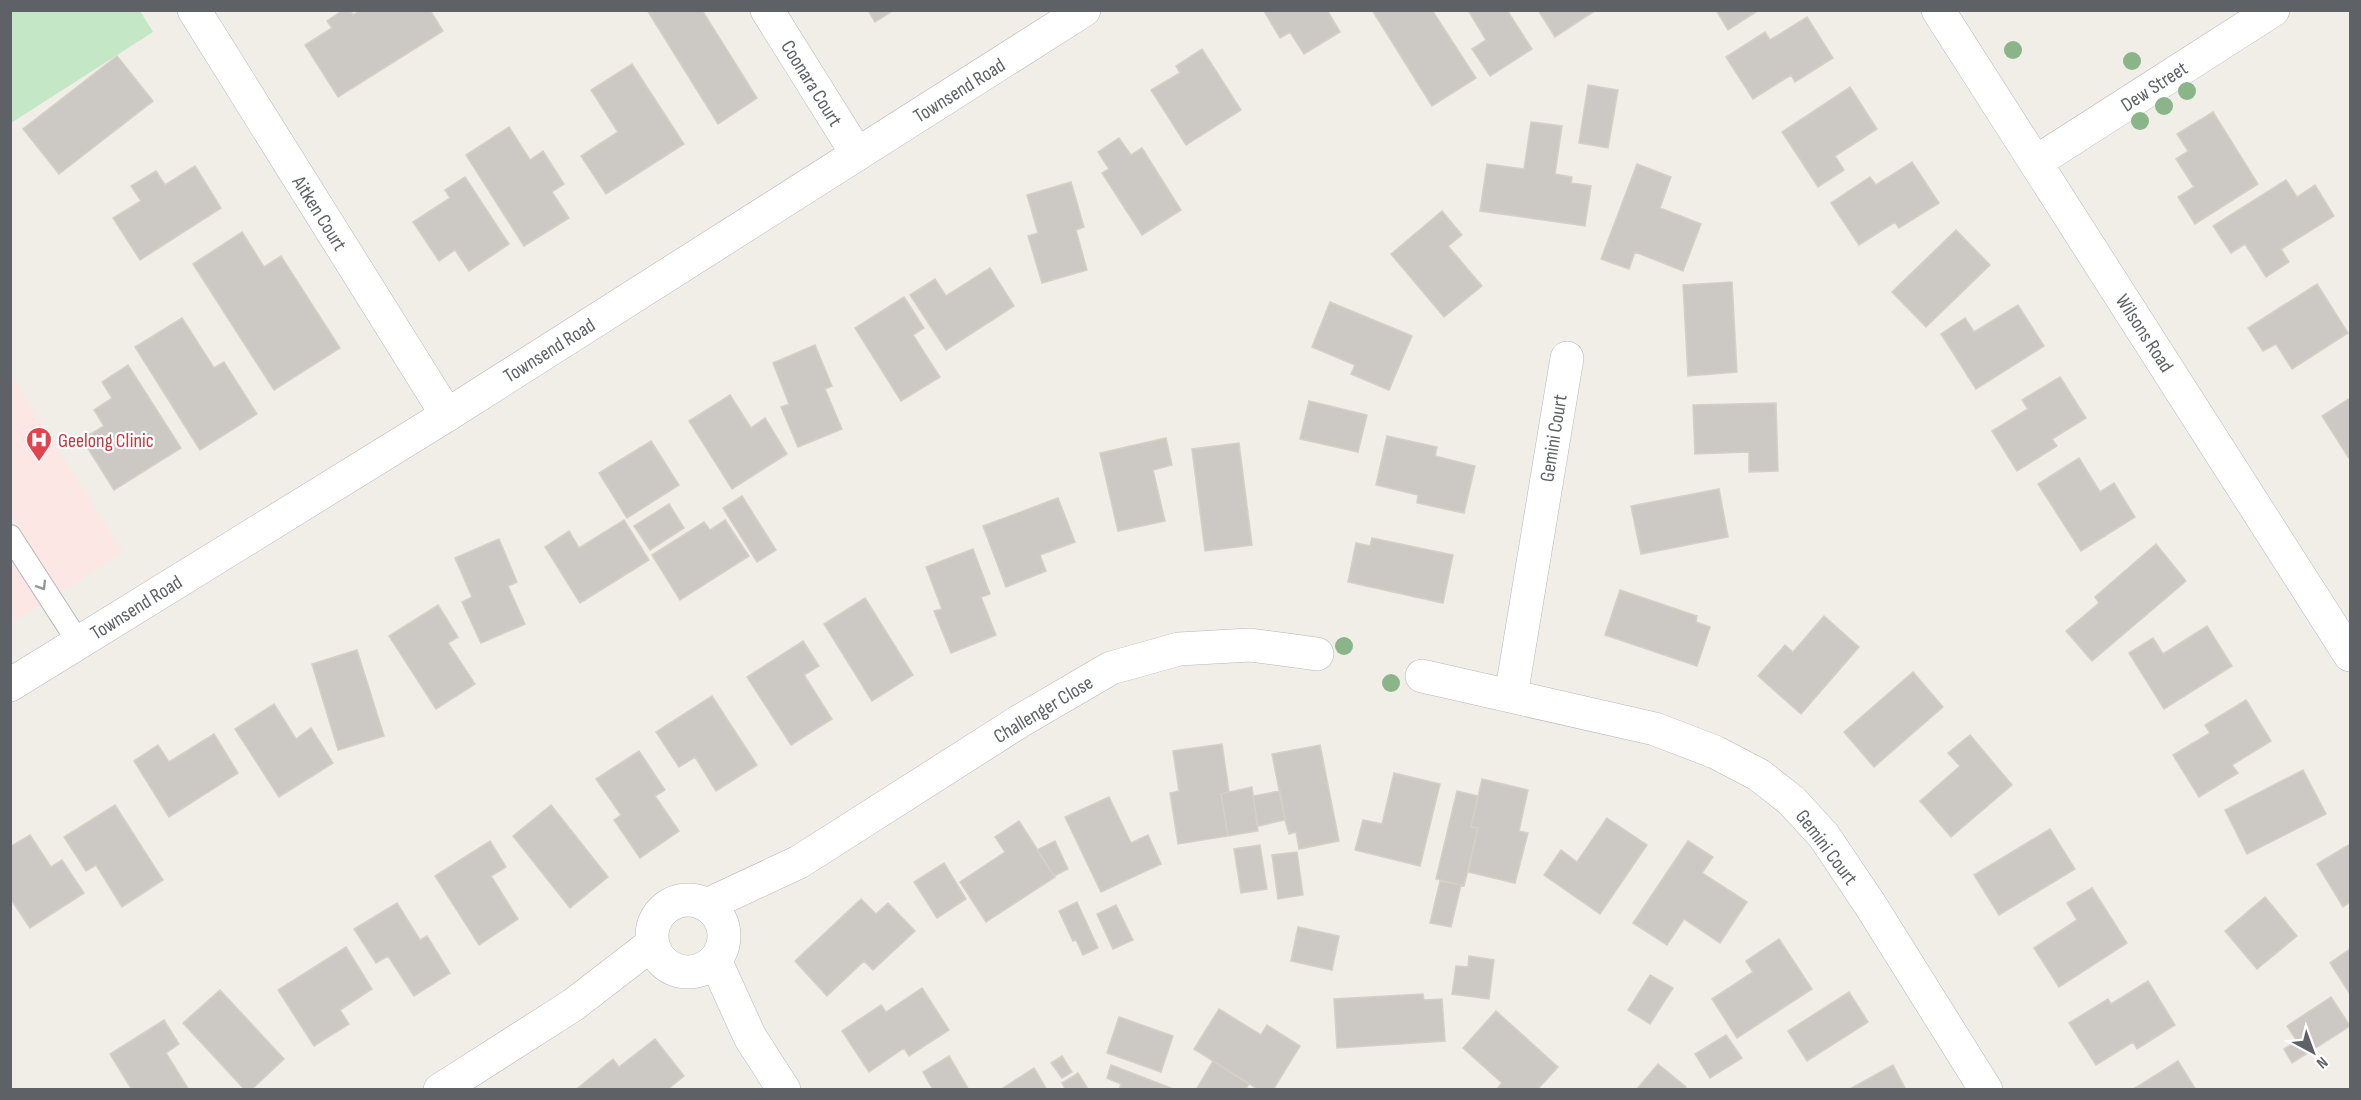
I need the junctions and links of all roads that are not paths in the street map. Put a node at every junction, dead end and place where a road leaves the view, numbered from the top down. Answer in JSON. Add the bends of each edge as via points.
{"nodes":[{"id":1,"x":194,"y":10,"type":"edge"},
{"id":2,"x":767,"y":10,"type":"edge"},
{"id":3,"x":1084,"y":10,"type":"edge"},
{"id":4,"x":1938,"y":10,"type":"edge"},
{"id":5,"x":2273,"y":10,"type":"edge"},
{"id":6,"x":857,"y":154,"type":"junction"},
{"id":7,"x":2036,"y":162,"type":"junction"},
{"id":8,"x":1566,"y":358,"type":"dead end"},
{"id":9,"x":447,"y":415,"type":"junction"},
{"id":10,"x":10,"y":536,"type":"edge"},
{"id":11,"x":79,"y":643,"type":"junction"},
{"id":12,"x":1317,"y":654,"type":"dead end"},
{"id":13,"x":2350,"y":655,"type":"edge"},
{"id":14,"x":1422,"y":676,"type":"dead end"},
{"id":15,"x":10,"y":685,"type":"edge"},
{"id":16,"x":1511,"y":696,"type":"junction"},
{"id":17,"x":693,"y":946,"type":"junction"},
{"id":18,"x":440,"y":1089,"type":"edge"},
{"id":19,"x":784,"y":1089,"type":"edge"},
{"id":20,"x":1986,"y":1089,"type":"edge"}],
"edges":[{"from":1,"to":9,"type":"street","name":"Aitken Court"},
{"from":2,"to":6,"type":"street","name":"Coonara Court"},
{"from":3,"to":6,"type":"street","name":"Townsend Road"},
{"from":4,"to":7,"type":"street","name":"Wilsons Road"},
{"from":5,"to":7,"type":"street","name":"Dew Street"},
{"from":6,"to":9,"type":"street","name":"Townsend Road"},
{"from":7,"to":13,"type":"street","name":"Wilsons Road"},
{"from":8,"to":16,"type":"street","name":"Gemini Court"},
{"from":9,"to":11,"type":"street","name":"Townsend Road"},
{"from":10,"to":11,"type":"lane","one_way":true},
{"from":11,"to":15,"type":"street","name":"Townsend Road"},
{"from":12,"to":17,"type":"street","name":"Challenger Close","via":[[1250,645],[1191,648],[1111,669],[1020,721],[799,862]]},
{"from":14,"to":16,"type":"street","name":"Gemini Court"},
{"from":16,"to":20,"type":"street","name":"Gemini Court","via":[[1655,729],[1715,752],[1759,775],[1792,801],[1838,856]]},
{"from":17,"to":18,"type":"street","name":"Challenger Close","via":[[573,1005]]},
{"from":17,"to":19,"type":"street"}]}
